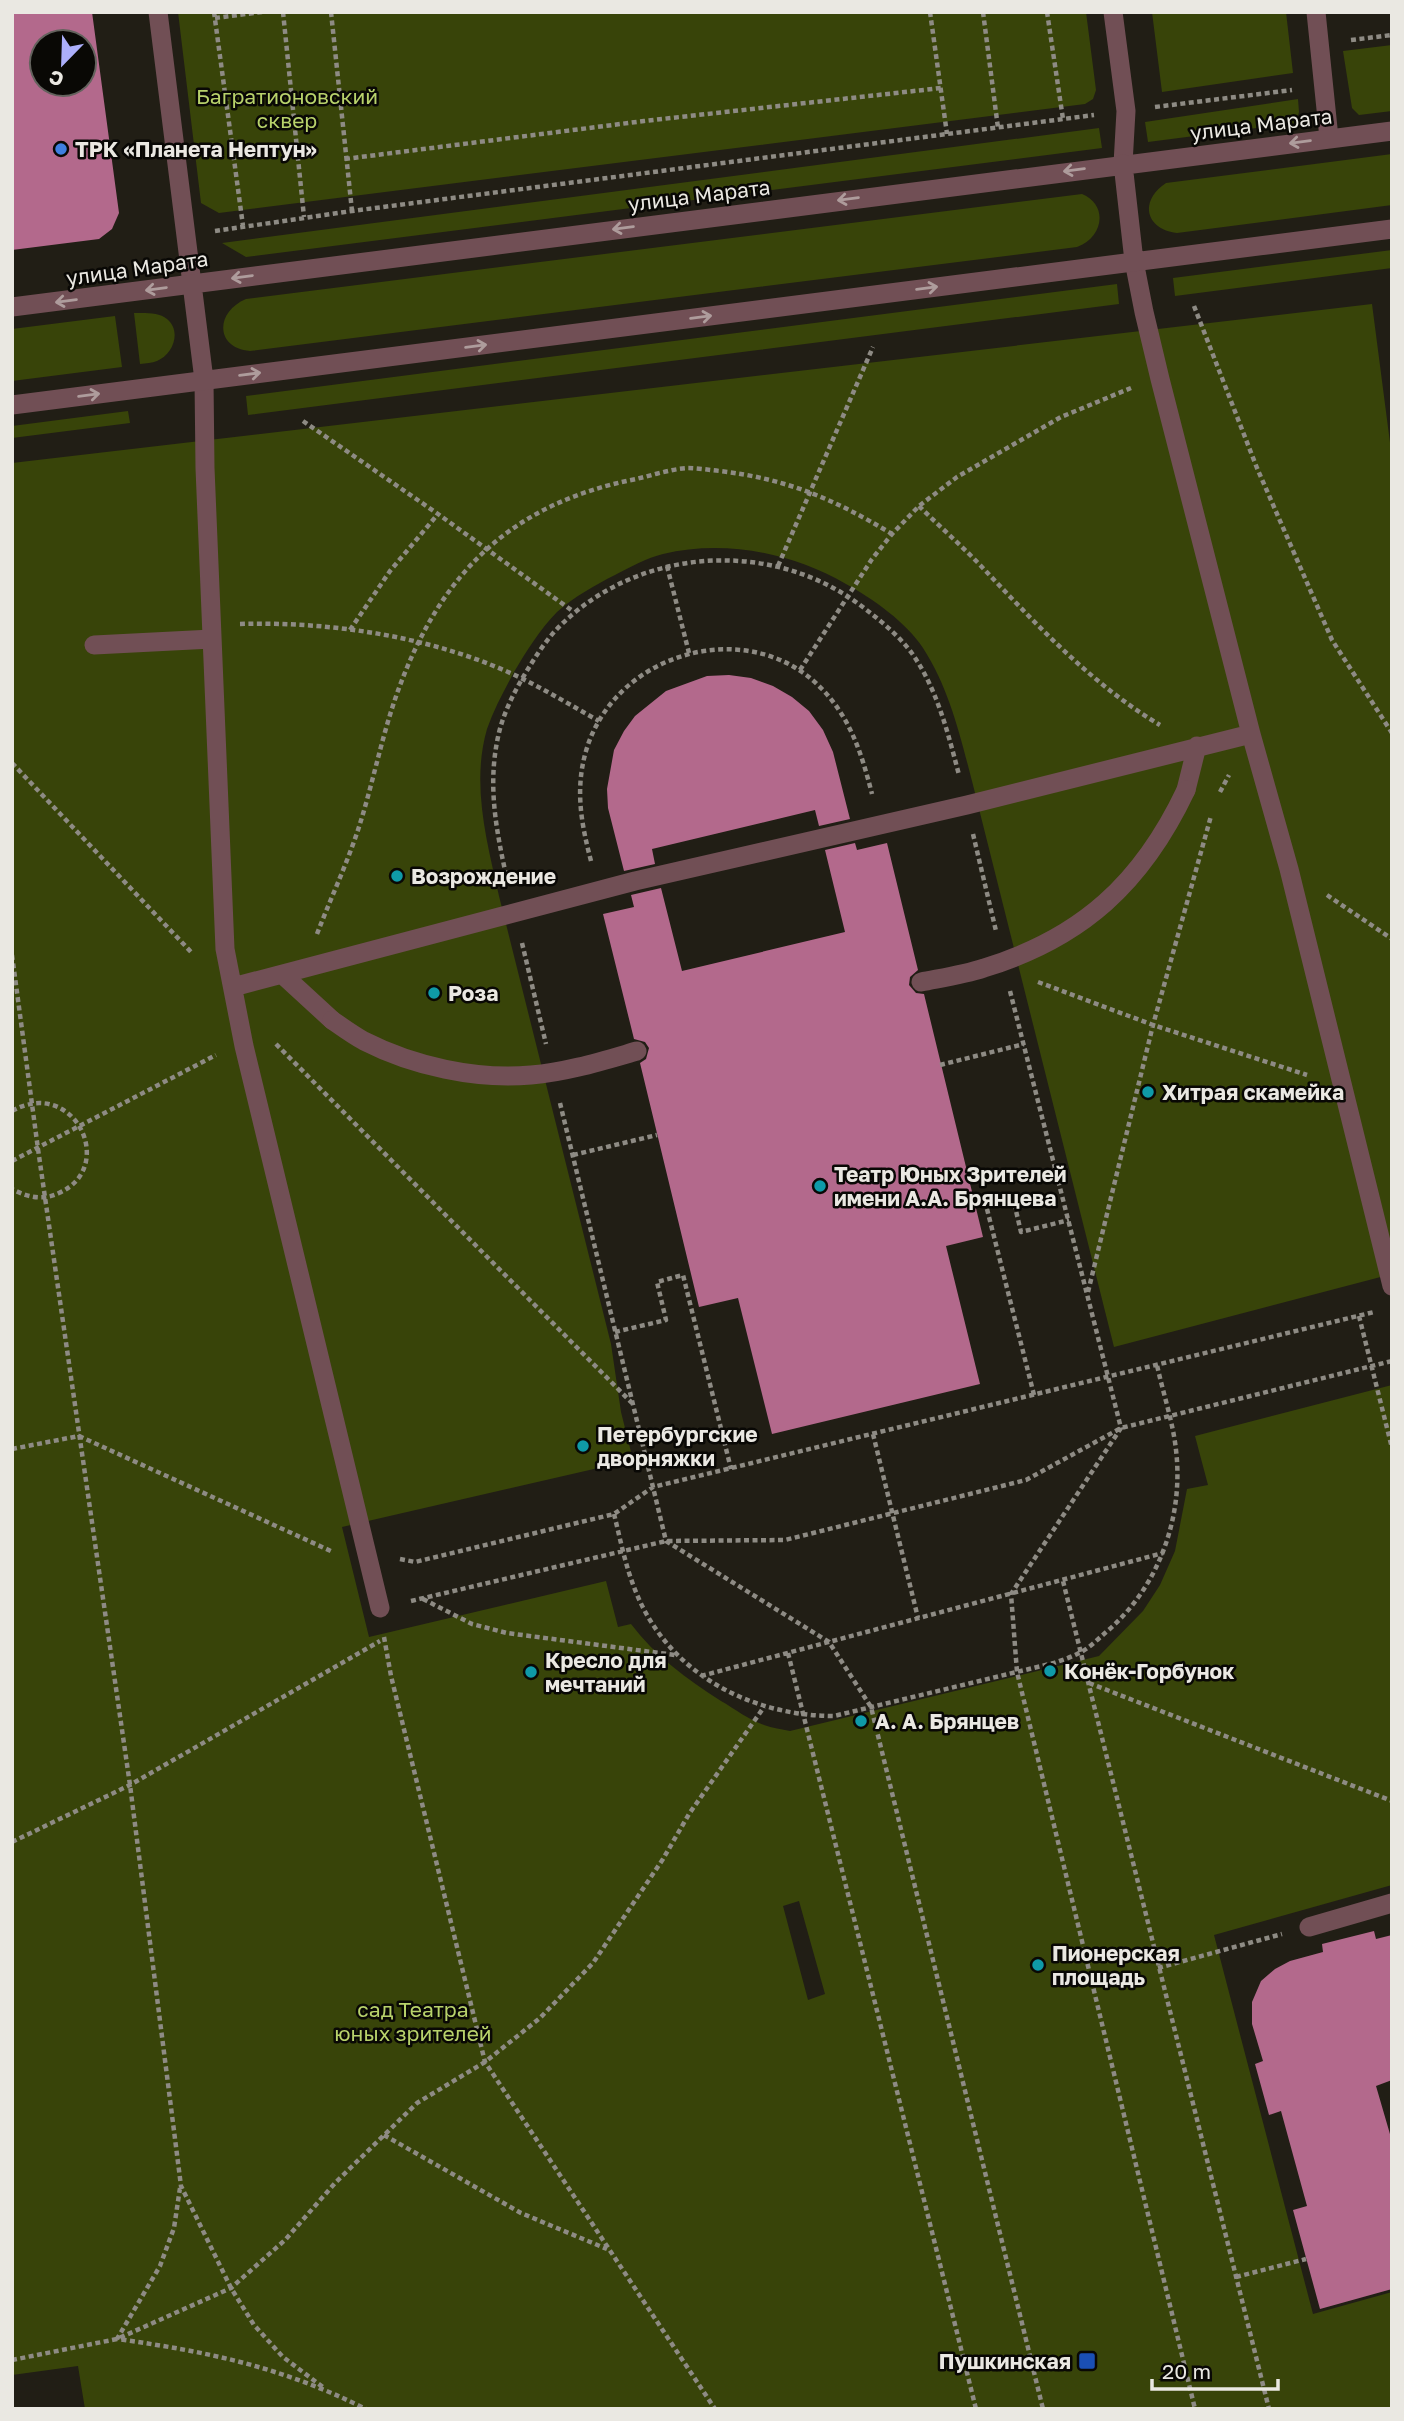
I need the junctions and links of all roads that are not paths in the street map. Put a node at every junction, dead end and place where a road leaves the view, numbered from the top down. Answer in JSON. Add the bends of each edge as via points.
{"nodes":[{"id":1,"x":158,"y":12,"type":"edge"},
{"id":2,"x":1113,"y":12,"type":"edge"},
{"id":3,"x":1316,"y":12,"type":"edge"},
{"id":4,"x":1392,"y":131,"type":"edge"},
{"id":5,"x":1329,"y":138,"type":"junction"},
{"id":6,"x":1123,"y":164,"type":"junction"},
{"id":7,"x":1392,"y":229,"type":"edge"},
{"id":8,"x":1135,"y":261,"type":"junction"},
{"id":9,"x":192,"y":284,"type":"junction"},
{"id":10,"x":12,"y":307,"type":"edge"},
{"id":11,"x":204,"y":380,"type":"junction"},
{"id":12,"x":12,"y":405,"type":"edge"},
{"id":13,"x":212,"y":632,"type":"junction"},
{"id":14,"x":94,"y":645,"type":"dead end"},
{"id":15,"x":1251,"y":734,"type":"junction"},
{"id":16,"x":1197,"y":747,"type":"junction"},
{"id":17,"x":292,"y":973,"type":"junction"},
{"id":18,"x":921,"y":982,"type":"dead end"},
{"id":19,"x":233,"y":987,"type":"junction"},
{"id":20,"x":637,"y":1051,"type":"dead end"},
{"id":21,"x":1392,"y":1286,"type":"edge"},
{"id":22,"x":380,"y":1608,"type":"road end"},
{"id":23,"x":1392,"y":1903,"type":"edge"},
{"id":24,"x":1310,"y":1927,"type":"road end"}],
"edges":[{"from":1,"to":9,"type":"street"},
{"from":2,"to":6,"type":"street","via":[[1126,111]]},
{"from":3,"to":5,"type":"street"},
{"from":4,"to":5,"type":"street","name":"улица Марата"},
{"from":5,"to":6,"type":"street","name":"улица Марата","one_way":true},
{"from":6,"to":8,"type":"street"},
{"from":6,"to":9,"type":"street","name":"улица Марата","one_way":true},
{"from":7,"to":8,"type":"street"},
{"from":11,"to":8,"type":"street","one_way":true},
{"from":8,"to":15,"type":"street","via":[[1160,379]]},
{"from":9,"to":10,"type":"street","name":"улица Марата","one_way":true},
{"from":9,"to":11,"type":"street"},
{"from":12,"to":11,"type":"street","one_way":true},
{"from":11,"to":13,"type":"street"},
{"from":13,"to":14,"type":"street"},
{"from":13,"to":19,"type":"street","via":[[225,949]]},
{"from":15,"to":16,"type":"street"},
{"from":15,"to":21,"type":"street"},
{"from":16,"to":17,"type":"street","via":[[514,912]]},
{"from":16,"to":18,"type":"street","bridge":true,"via":[[1186,790],[1169,825],[1125,886],[1091,916],[1017,957],[981,970]]},
{"from":17,"to":19,"type":"street"},
{"from":17,"to":20,"type":"street","bridge":true,"via":[[332,1020],[365,1041],[445,1069],[531,1075]]},
{"from":19,"to":22,"type":"street"},
{"from":23,"to":24,"type":"street"}]}
